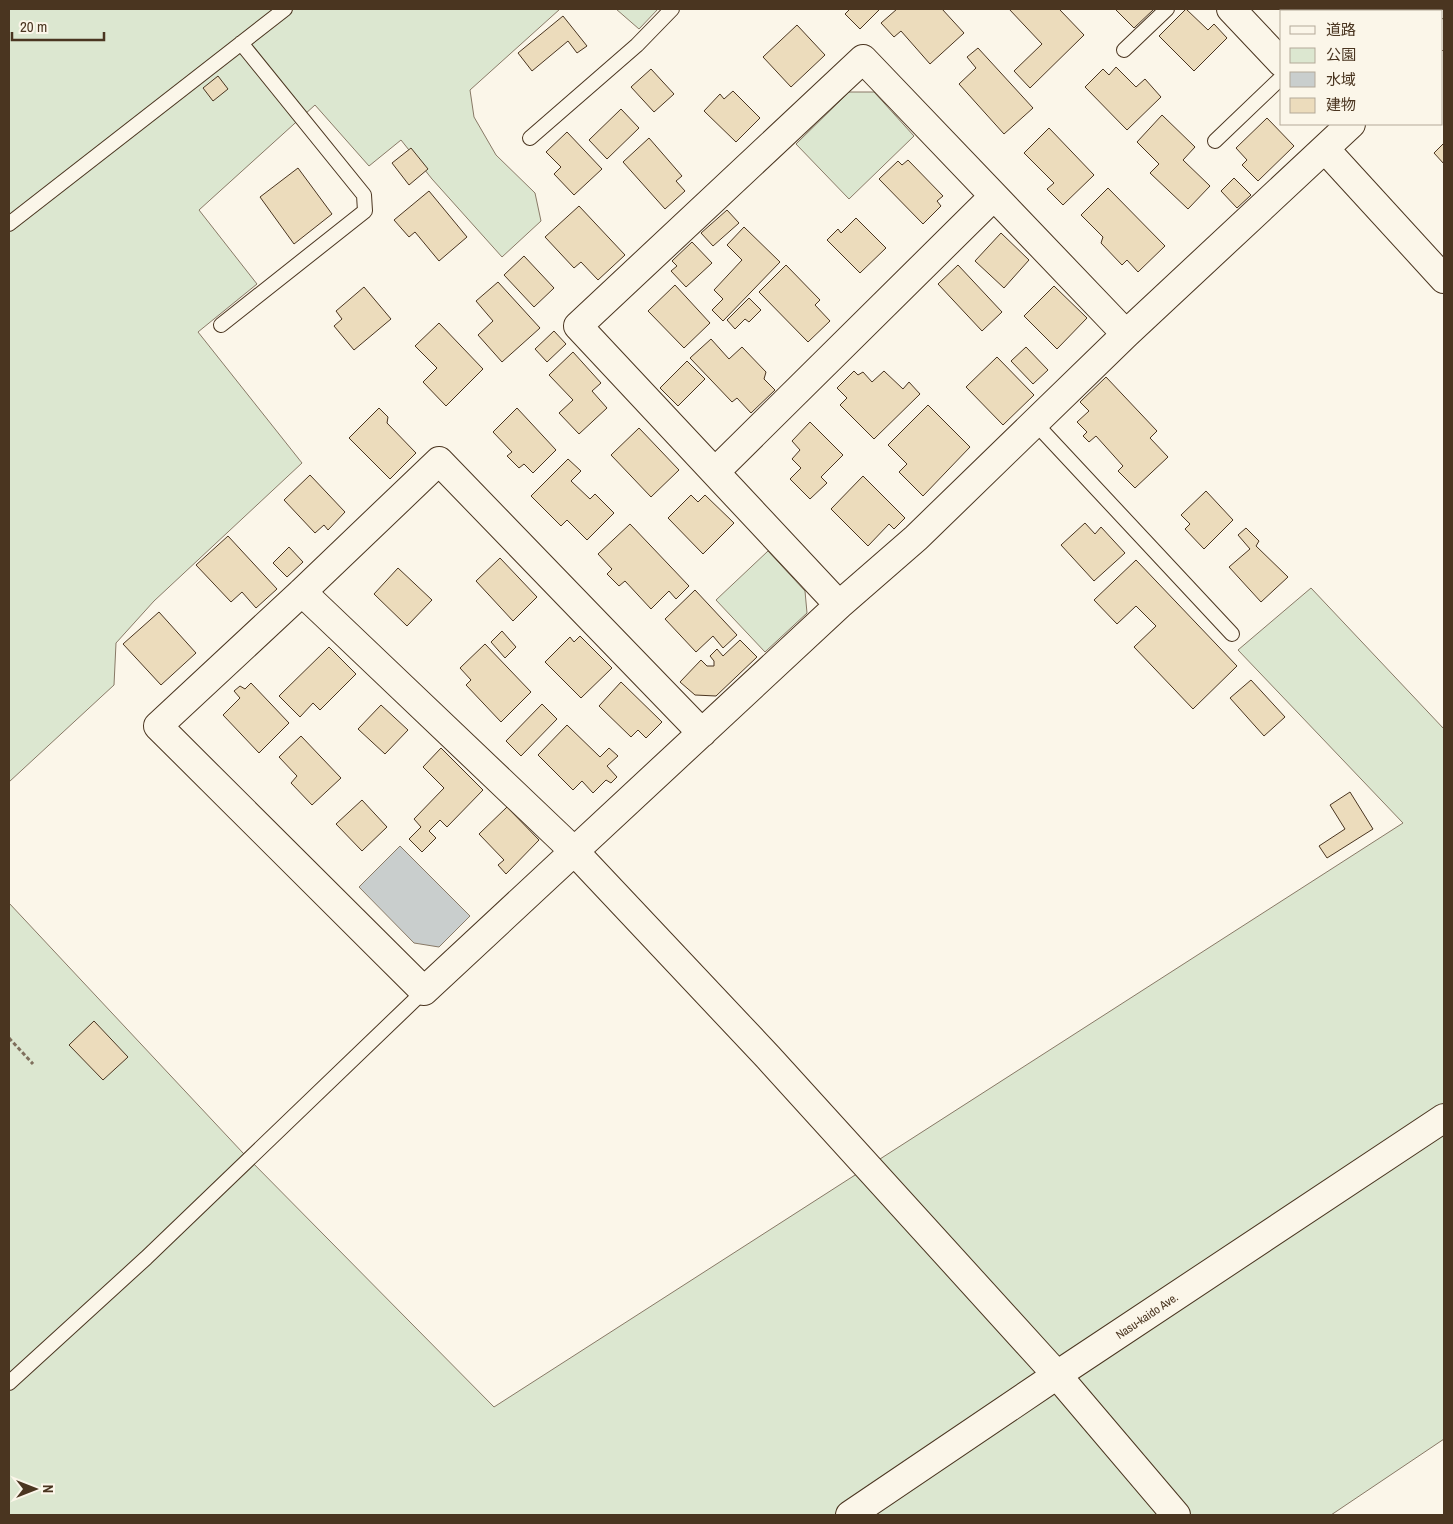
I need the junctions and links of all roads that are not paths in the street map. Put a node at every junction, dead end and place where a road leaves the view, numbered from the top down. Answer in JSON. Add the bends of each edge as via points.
{"nodes":[{"id":1,"x":285,"y":9,"type":"edge"},
{"id":2,"x":672,"y":9,"type":"edge"},
{"id":3,"x":1167,"y":9,"type":"edge"},
{"id":4,"x":1231,"y":9,"type":"edge"},
{"id":5,"x":241,"y":43,"type":"junction"},
{"id":6,"x":1124,"y":50,"type":"dead end"},
{"id":7,"x":1280,"y":61,"type":"edge"},
{"id":8,"x":1280,"y":79,"type":"edge"},
{"id":9,"x":1345,"y":126,"type":"edge"},
{"id":10,"x":530,"y":138,"type":"dead end"},
{"id":11,"x":1215,"y":142,"type":"dead end"},
{"id":12,"x":1325,"y":149,"type":"junction"},
{"id":13,"x":994,"y":196,"type":"junction"},
{"id":14,"x":9,"y":224,"type":"edge"},
{"id":15,"x":1444,"y":279,"type":"edge"},
{"id":16,"x":221,"y":325,"type":"dead end"},
{"id":17,"x":1126,"y":334,"type":"junction"},
{"id":18,"x":1035,"y":423,"type":"junction"},
{"id":19,"x":715,"y":472,"type":"junction"},
{"id":20,"x":302,"y":592,"type":"junction"},
{"id":21,"x":839,"y":605,"type":"junction"},
{"id":22,"x":1232,"y":634,"type":"dead end"},
{"id":23,"x":702,"y":733,"type":"junction"},
{"id":24,"x":574,"y":851,"type":"junction"},
{"id":25,"x":424,"y":991,"type":"junction"},
{"id":26,"x":1444,"y":1118,"type":"edge"},
{"id":27,"x":1057,"y":1375,"type":"junction"},
{"id":28,"x":9,"y":1383,"type":"edge"},
{"id":29,"x":850,"y":1515,"type":"edge"},
{"id":30,"x":1176,"y":1515,"type":"edge"}],
"edges":[{"from":1,"to":5,"type":"lane"},
{"from":2,"to":10,"type":"lane"},
{"from":3,"to":6,"type":"lane"},
{"from":4,"to":7,"type":"street"},
{"from":5,"to":14,"type":"lane"},
{"from":5,"to":16,"type":"lane","via":[[364,195],[365,211]]},
{"from":8,"to":11,"type":"lane"},
{"from":9,"to":12,"type":"street"},
{"from":12,"to":15,"type":"street"},
{"from":12,"to":17,"type":"street"},
{"from":13,"to":17,"type":"street"},
{"from":13,"to":19,"type":"street"},
{"from":13,"to":19,"type":"street","via":[[863,59],[578,326]]},
{"from":17,"to":18,"type":"street"},
{"from":18,"to":21,"type":"street","via":[[916,538]]},
{"from":18,"to":22,"type":"lane"},
{"from":19,"to":21,"type":"street"},
{"from":20,"to":23,"type":"street","via":[[439,461]]},
{"from":20,"to":24,"type":"street"},
{"from":20,"to":25,"type":"street","via":[[158,726]]},
{"from":21,"to":23,"type":"street"},
{"from":23,"to":24,"type":"street"},
{"from":24,"to":25,"type":"street"},
{"from":24,"to":27,"type":"street","via":[[768,1057]]},
{"from":25,"to":28,"type":"lane","via":[[146,1258]]},
{"from":26,"to":27,"type":"street","name":"Nasu-kaido Ave."},
{"from":27,"to":29,"type":"street","name":"Nasu-kaido Ave."},
{"from":27,"to":30,"type":"street"}]}
